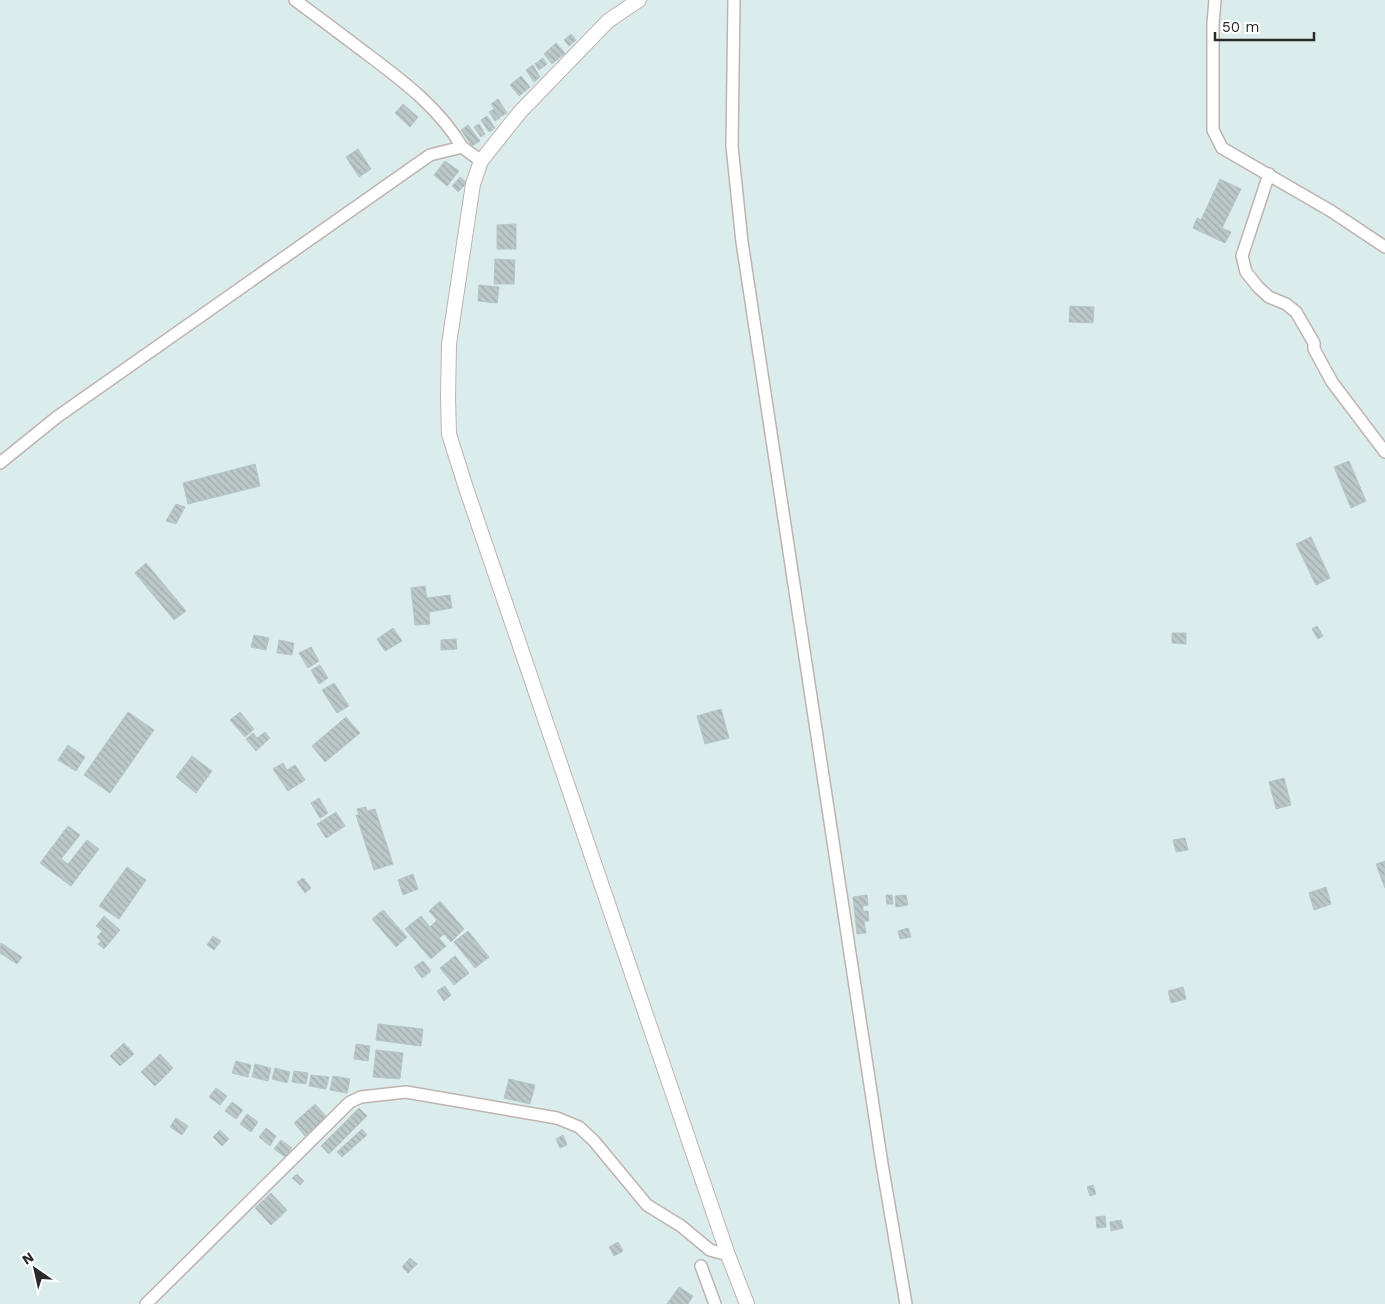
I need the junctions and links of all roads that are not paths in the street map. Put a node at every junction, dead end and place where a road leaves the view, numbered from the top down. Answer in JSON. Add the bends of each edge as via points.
{"nodes":[{"id":1,"x":296,"y":0,"type":"edge"},
{"id":2,"x":639,"y":0,"type":"edge"},
{"id":3,"x":734,"y":0,"type":"edge"},
{"id":4,"x":1216,"y":0,"type":"edge"},
{"id":5,"x":459,"y":142,"type":"junction"},
{"id":6,"x":481,"y":161,"type":"junction"},
{"id":7,"x":1269,"y":174,"type":"junction"},
{"id":8,"x":1385,"y":247,"type":"edge"},
{"id":9,"x":1385,"y":452,"type":"edge"},
{"id":10,"x":0,"y":463,"type":"edge"},
{"id":11,"x":728,"y":1255,"type":"junction"},
{"id":12,"x":701,"y":1266,"type":"dead end"},
{"id":13,"x":146,"y":1304,"type":"edge"},
{"id":14,"x":716,"y":1304,"type":"edge"},
{"id":15,"x":747,"y":1304,"type":"edge"},
{"id":16,"x":906,"y":1304,"type":"edge"}],
"edges":[{"from":1,"to":5,"type":"street","via":[[424,99]]},
{"from":2,"to":6,"type":"street","via":[[608,21],[561,68]]},
{"from":3,"to":16,"type":"street","via":[[732,146],[742,242]]},
{"from":4,"to":7,"type":"street","via":[[1213,130],[1222,148]]},
{"from":5,"to":6,"type":"street"},
{"from":5,"to":10,"type":"street","via":[[430,154],[65,411]]},
{"from":6,"to":11,"type":"street","via":[[473,184],[449,344],[449,434]]},
{"from":7,"to":8,"type":"street"},
{"from":7,"to":9,"type":"street","via":[[1242,256],[1246,272],[1269,297],[1296,312],[1332,382]]},
{"from":11,"to":13,"type":"street","via":[[710,1250],[681,1226],[647,1205],[594,1141],[579,1128],[557,1118],[406,1092],[361,1097],[350,1102]]},
{"from":11,"to":15,"type":"street"},
{"from":12,"to":14,"type":"street"}]}
